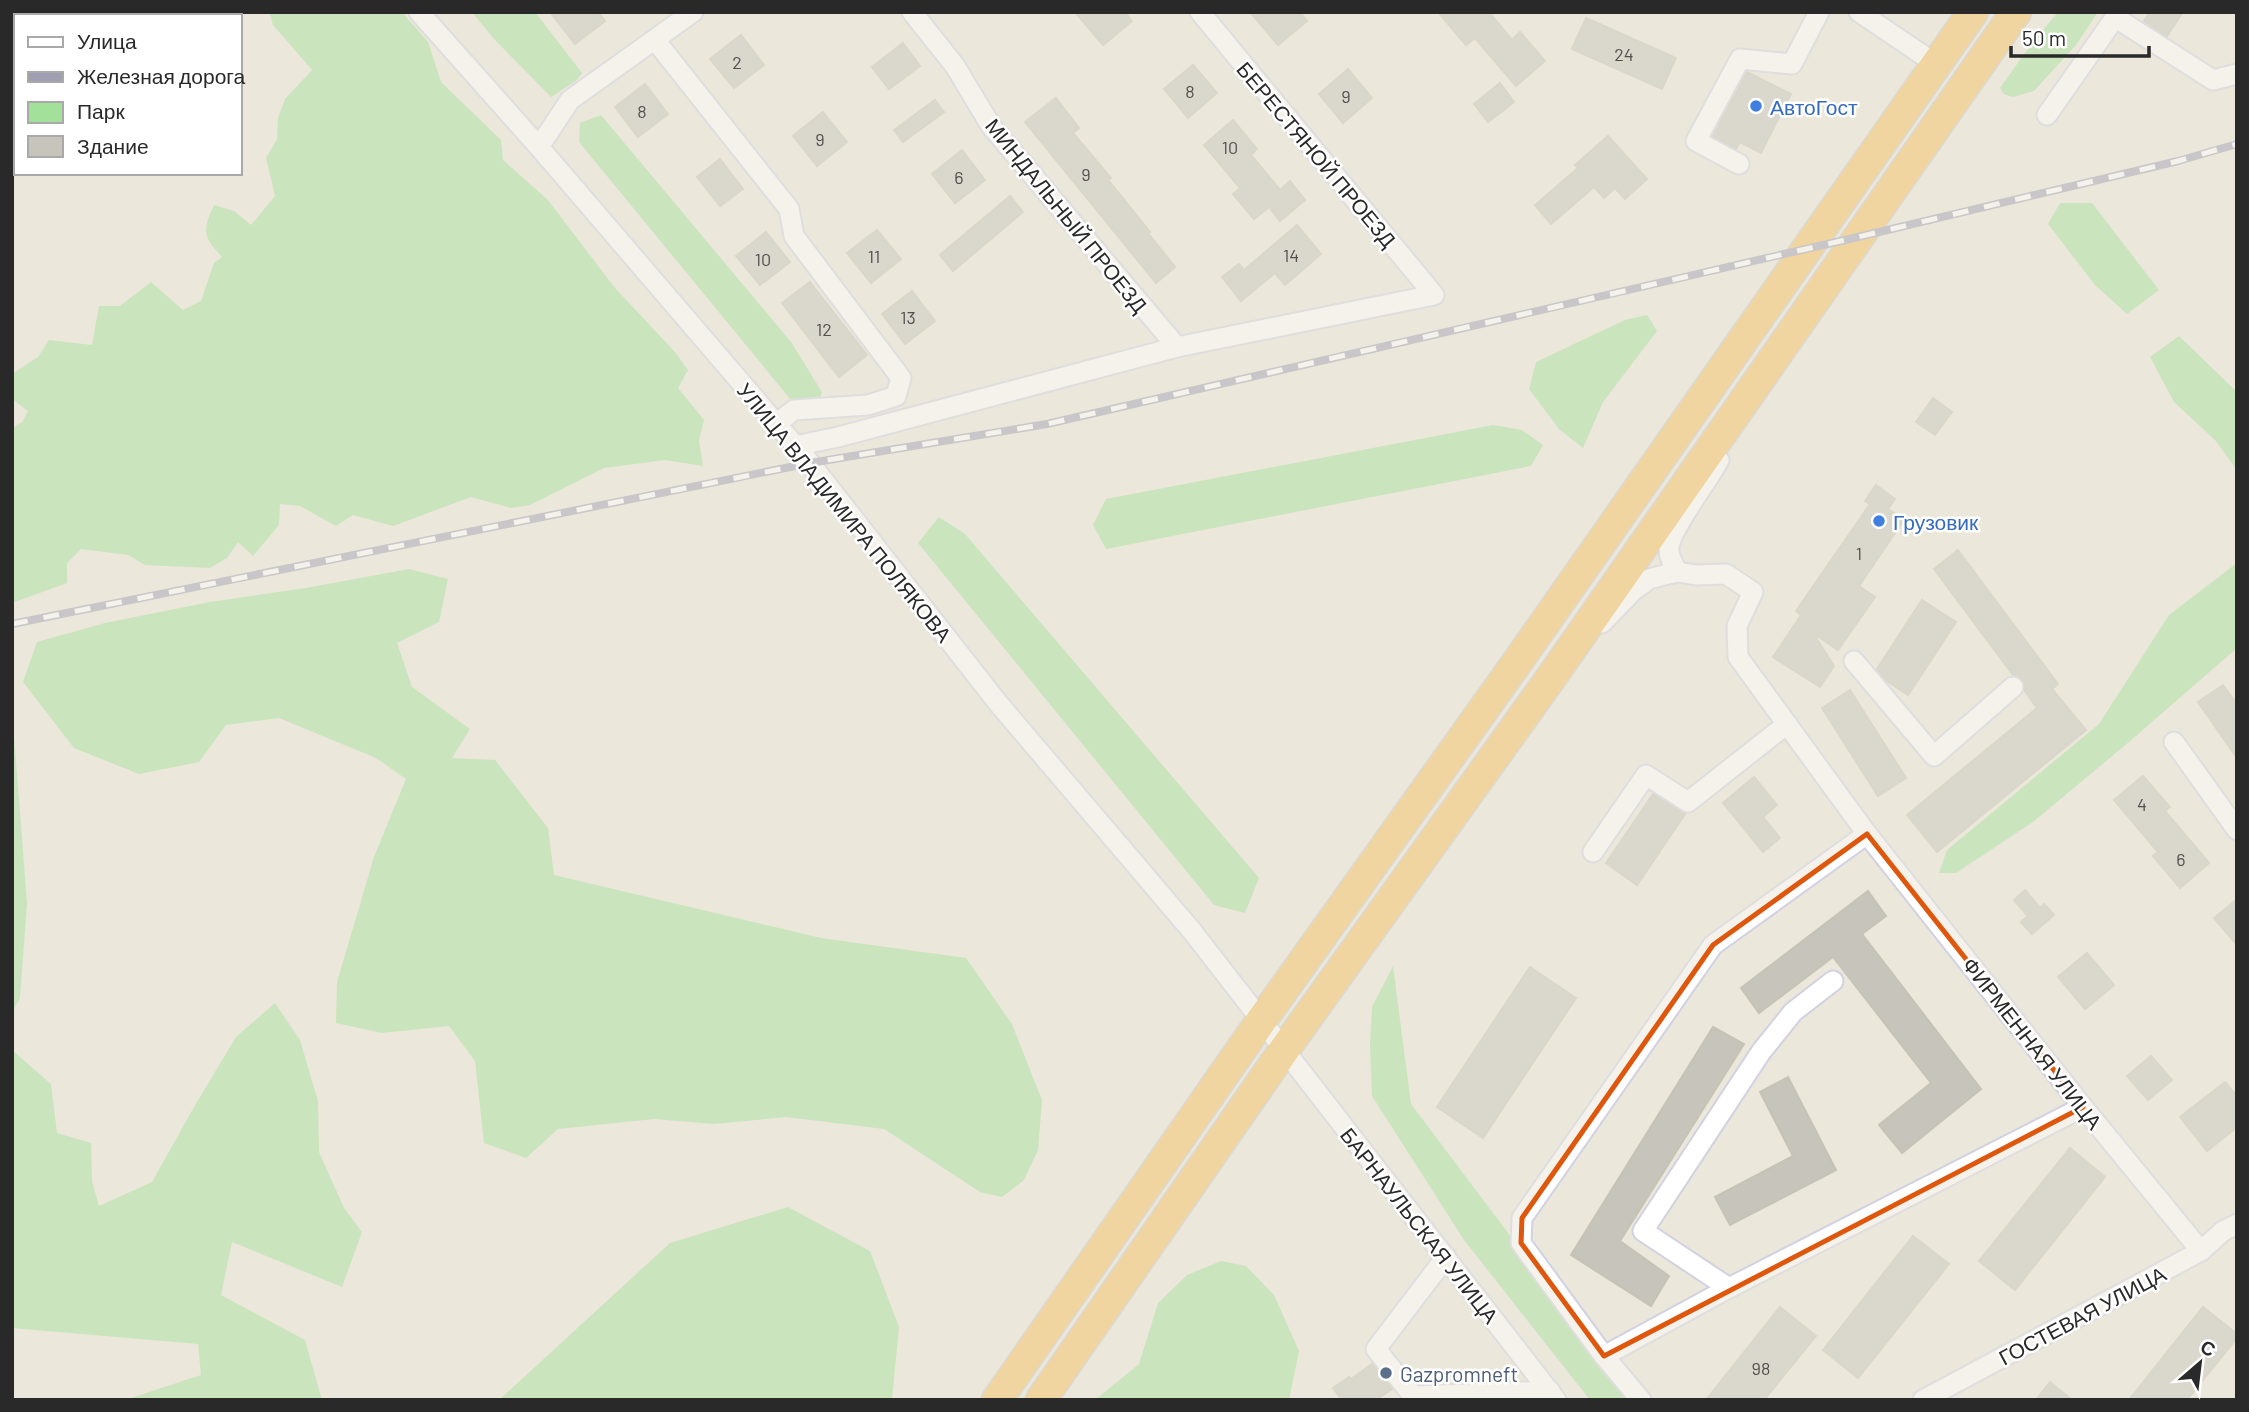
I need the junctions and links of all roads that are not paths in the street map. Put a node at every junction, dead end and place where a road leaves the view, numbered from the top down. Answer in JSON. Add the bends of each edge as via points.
{"nodes":[{"id":1,"x":419,"y":12,"type":"edge"},
{"id":2,"x":693,"y":12,"type":"edge"},
{"id":3,"x":912,"y":12,"type":"edge"},
{"id":4,"x":1200,"y":12,"type":"edge"},
{"id":5,"x":1819,"y":12,"type":"edge"},
{"id":6,"x":1859,"y":12,"type":"edge"},
{"id":7,"x":1973,"y":12,"type":"edge"},
{"id":8,"x":2015,"y":12,"type":"edge"},
{"id":9,"x":2118,"y":15,"type":"edge"},
{"id":10,"x":669,"y":19,"type":"edge"},
{"id":11,"x":655,"y":40,"type":"junction"},
{"id":12,"x":1936,"y":64,"type":"junction"},
{"id":13,"x":2237,"y":74,"type":"edge"},
{"id":14,"x":2046,"y":115,"type":"dead end"},
{"id":15,"x":539,"y":147,"type":"junction"},
{"id":16,"x":1739,"y":164,"type":"dead end"},
{"id":17,"x":1177,"y":347,"type":"junction"},
{"id":18,"x":1744,"y":400,"type":"junction"},
{"id":19,"x":776,"y":424,"type":"junction"},
{"id":20,"x":795,"y":446,"type":"junction"},
{"id":21,"x":1678,"y":572,"type":"junction"},
{"id":22,"x":1576,"y":640,"type":"junction"},
{"id":23,"x":1854,"y":661,"type":"dead end"},
{"id":24,"x":2013,"y":687,"type":"dead end"},
{"id":25,"x":1787,"y":724,"type":"junction"},
{"id":26,"x":2174,"y":742,"type":"dead end"},
{"id":27,"x":2237,"y":830,"type":"edge"},
{"id":28,"x":1867,"y":834,"type":"junction"},
{"id":29,"x":1593,"y":852,"type":"dead end"},
{"id":30,"x":1833,"y":981,"type":"dead end"},
{"id":31,"x":1261,"y":1021,"type":"junction"},
{"id":32,"x":1284,"y":1050,"type":"junction"},
{"id":33,"x":2083,"y":1107,"type":"junction"},
{"id":34,"x":2237,"y":1224,"type":"edge"},
{"id":35,"x":2201,"y":1251,"type":"junction"},
{"id":36,"x":1446,"y":1257,"type":"junction"},
{"id":37,"x":1729,"y":1288,"type":"junction"},
{"id":38,"x":1604,"y":1356,"type":"junction"},
{"id":39,"x":1553,"y":1395,"type":"edge"},
{"id":40,"x":998,"y":1400,"type":"edge"},
{"id":41,"x":1041,"y":1400,"type":"edge"},
{"id":42,"x":1641,"y":1400,"type":"edge"},
{"id":43,"x":1923,"y":1400,"type":"edge"}],
"edges":[{"from":1,"to":15,"type":"street","name":"УЛИЦА ВЛАДИМИРА ПОЛЯКОВА"},
{"from":2,"to":10,"type":"street"},
{"from":3,"to":17,"type":"street","name":"МИНДАЛЬНЫЙ ПРОЕЗД","via":[[955,66],[991,126]]},
{"from":4,"to":17,"type":"street","name":"БЕРЕСТЯНОЙ ПРОЕЗД","via":[[1434,295]]},
{"from":5,"to":16,"type":"street","via":[[1792,64],[1740,59],[1696,141]]},
{"from":6,"to":12,"type":"street"},
{"from":7,"to":12,"type":"highway"},
{"from":8,"to":18,"type":"highway"},
{"from":9,"to":13,"type":"street","via":[[2213,80]]},
{"from":9,"to":14,"type":"street"},
{"from":10,"to":11,"type":"street"},
{"from":11,"to":15,"type":"street","via":[[570,100]]},
{"from":11,"to":19,"type":"street","via":[[789,209],[794,236],[901,378],[896,396],[868,405],[794,410]]},
{"from":12,"to":31,"type":"highway"},
{"from":15,"to":19,"type":"street","name":"УЛИЦА ВЛАДИМИРА ПОЛЯКОВА"},
{"from":17,"to":20,"type":"street"},
{"from":18,"to":21,"type":"street","via":[[1718,463],[1669,546]]},
{"from":18,"to":22,"type":"highway"},
{"from":19,"to":20,"type":"street","name":"УЛИЦА ВЛАДИМИРА ПОЛЯКОВА"},
{"from":20,"to":31,"type":"street","name":"УЛИЦА ВЛАДИМИРА ПОЛЯКОВА","via":[[998,703],[1192,931]]},
{"from":21,"to":22,"type":"street","via":[[1649,579],[1605,621]]},
{"from":21,"to":25,"type":"street","name":"ФИРМЕННАЯ УЛИЦА","via":[[1726,574],[1753,592],[1737,626],[1738,657]]},
{"from":22,"to":32,"type":"highway"},
{"from":23,"to":24,"type":"street","via":[[1934,755]]},
{"from":25,"to":28,"type":"street","name":"ФИРМЕННАЯ УЛИЦА"},
{"from":25,"to":29,"type":"street","via":[[1688,802],[1646,775]]},
{"from":26,"to":27,"type":"street"},
{"from":28,"to":33,"type":"street","name":"ФИРМЕННАЯ УЛИЦА"},
{"from":28,"to":38,"type":"street","via":[[1713,945],[1522,1218],[1521,1243]]},
{"from":30,"to":37,"type":"street","via":[[1793,1012],[1761,1052],[1643,1231]]},
{"from":31,"to":32,"type":"street","name":"УЛИЦА ВЛАДИМИРА ПОЛЯКОВА"},
{"from":31,"to":40,"type":"highway"},
{"from":32,"to":36,"type":"street","name":"БАРНАУЛЬСКАЯ УЛИЦА"},
{"from":32,"to":41,"type":"highway"},
{"from":33,"to":35,"type":"street","name":"ФИРМЕННАЯ УЛИЦА"},
{"from":33,"to":37,"type":"street"},
{"from":34,"to":35,"type":"street","name":"ГОСТЕВАЯ УЛИЦА"},
{"from":35,"to":43,"type":"street","name":"ГОСТЕВАЯ УЛИЦА"},
{"from":36,"to":39,"type":"street","name":"БАРНАУЛЬСКАЯ УЛИЦА"},
{"from":36,"to":39,"type":"street","via":[[1376,1349],[1405,1387],[1412,1396]]},
{"from":37,"to":38,"type":"street"},
{"from":38,"to":42,"type":"street"}]}
